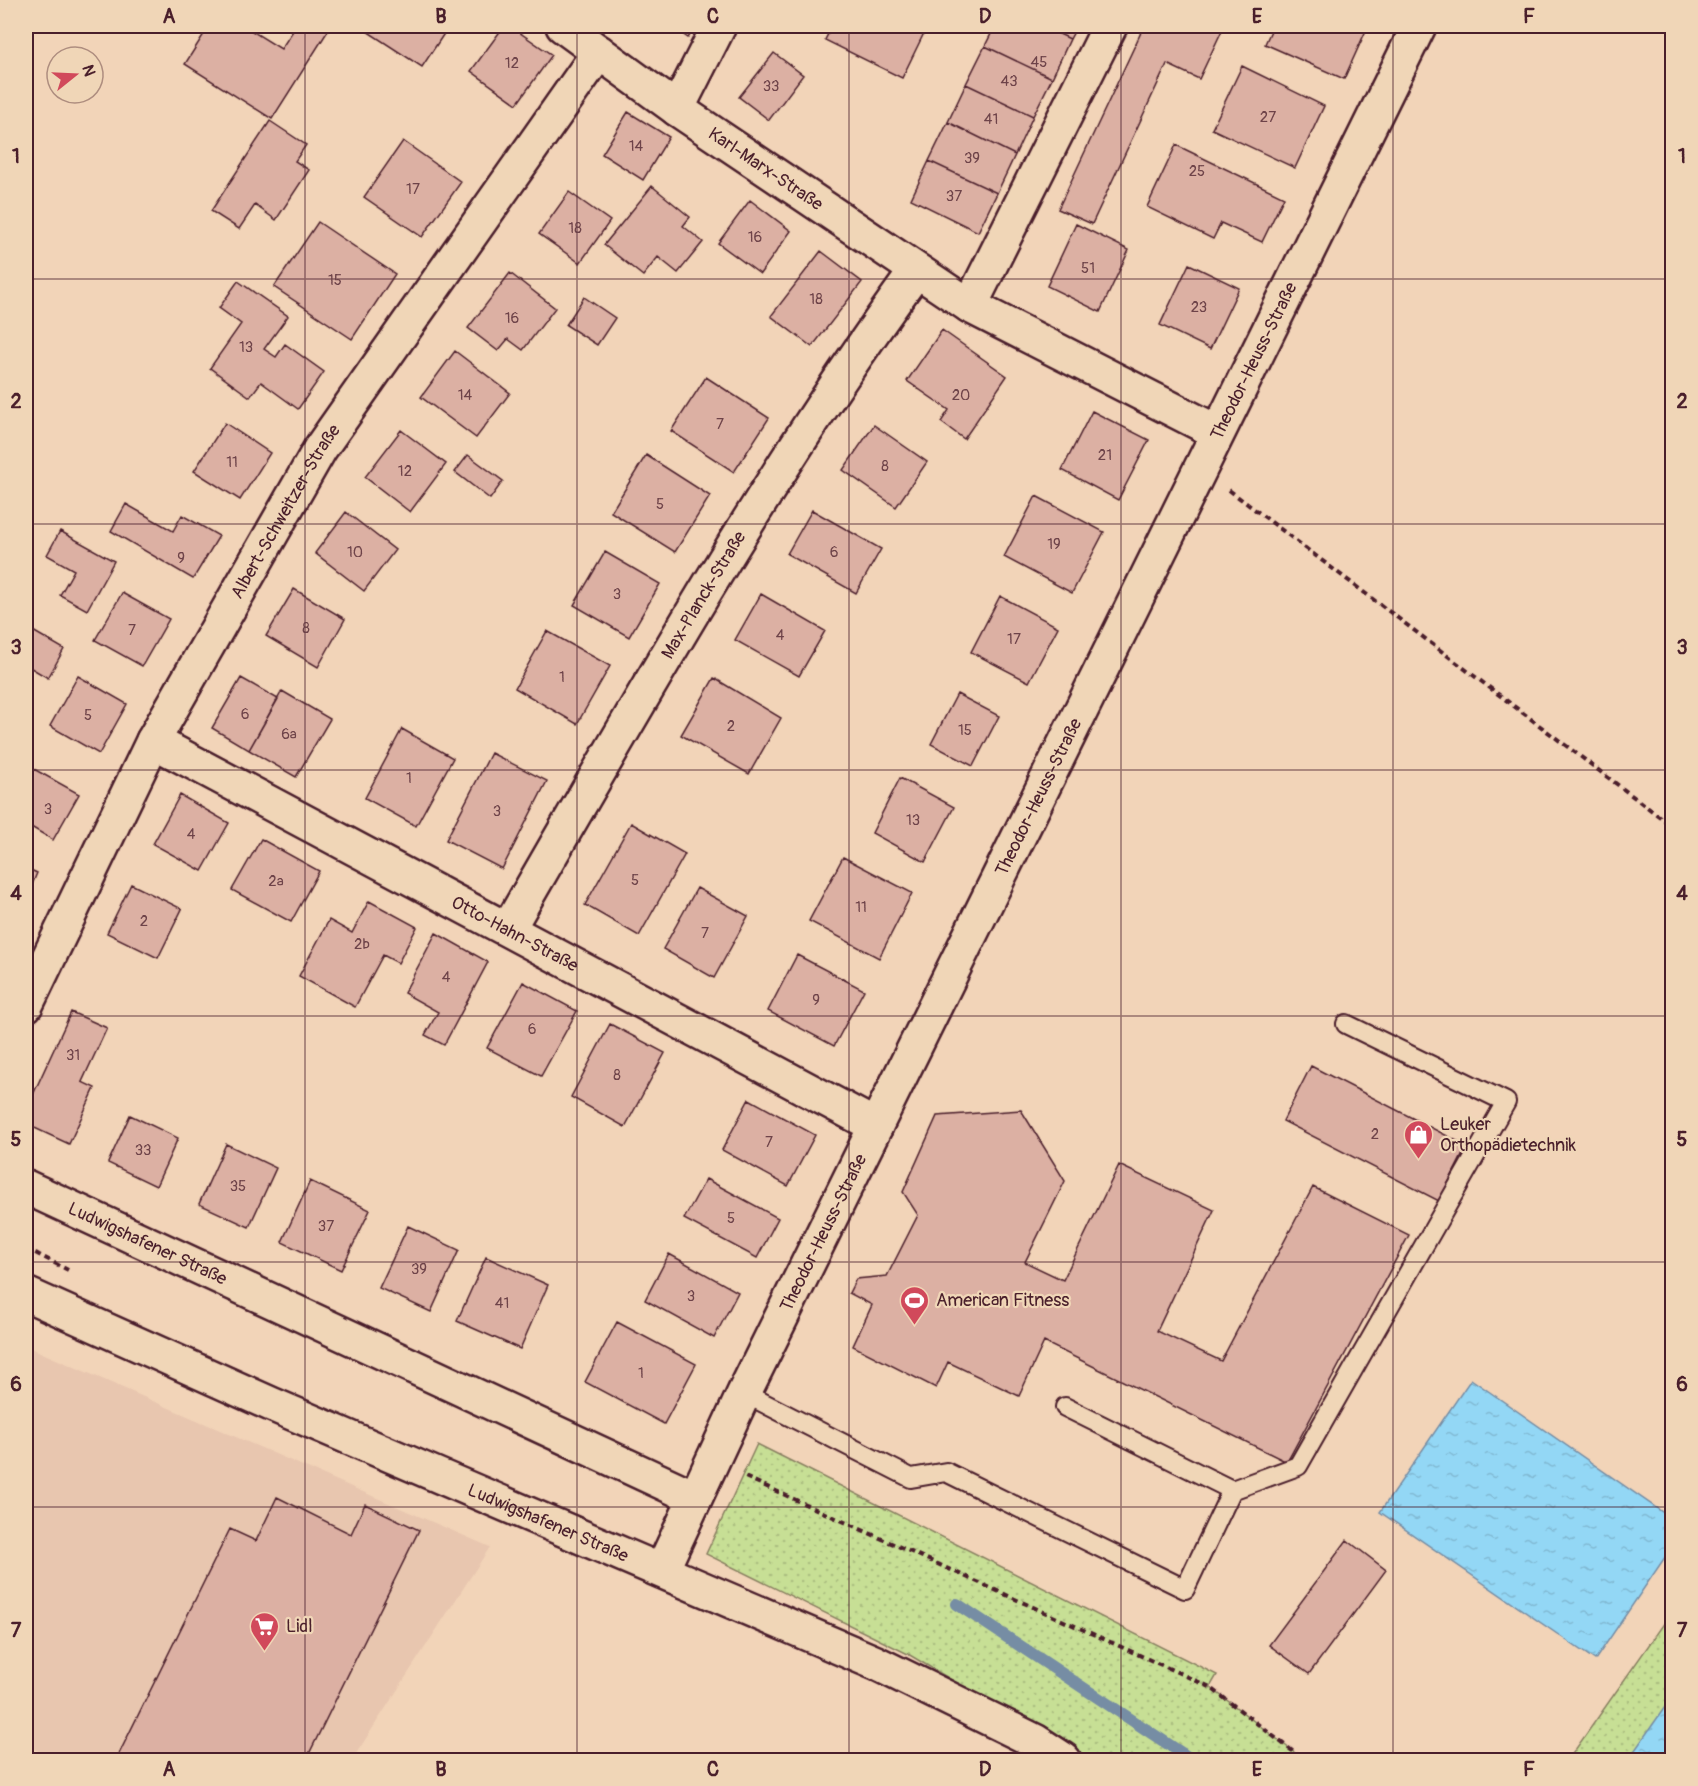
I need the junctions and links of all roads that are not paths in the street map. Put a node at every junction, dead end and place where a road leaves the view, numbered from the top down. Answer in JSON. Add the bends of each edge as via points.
{"nodes":[{"id":1,"x":563,"y":26,"type":"edge"},
{"id":2,"x":719,"y":26,"type":"edge"},
{"id":3,"x":1110,"y":26,"type":"edge"},
{"id":4,"x":1419,"y":26,"type":"edge"},
{"id":5,"x":599,"y":52,"type":"junction"},
{"id":6,"x":677,"y":109,"type":"junction"},
{"id":7,"x":916,"y":271,"type":"junction"},
{"id":8,"x":970,"y":306,"type":"junction"},
{"id":9,"x":1216,"y":432,"type":"junction"},
{"id":10,"x":153,"y":741,"type":"junction"},
{"id":11,"x":508,"y":928,"type":"junction"},
{"id":12,"x":26,"y":1005,"type":"edge"},
{"id":13,"x":1346,"y":1024,"type":"dead end"},
{"id":14,"x":876,"y":1126,"type":"junction"},
{"id":15,"x":26,"y":1187,"type":"edge"},
{"id":16,"x":26,"y":1294,"type":"edge"},
{"id":17,"x":744,"y":1393,"type":"junction"},
{"id":18,"x":1065,"y":1407,"type":"dead end"},
{"id":19,"x":1232,"y":1490,"type":"junction"},
{"id":20,"x":694,"y":1497,"type":"junction"},
{"id":21,"x":662,"y":1570,"type":"junction"},
{"id":22,"x":1064,"y":1761,"type":"edge"}],
"edges":[{"from":1,"to":5,"type":"street","name":"Karl-Marx-Straße"},
{"from":2,"to":6,"type":"street"},
{"from":3,"to":8,"type":"street"},
{"from":4,"to":9,"type":"street","name":"Theodor-Heuss-Straße"},
{"from":5,"to":6,"type":"street","name":"Karl-Marx-Straße"},
{"from":5,"to":10,"type":"street","name":"Albert-Schweitzer-Straße","via":[[320,449]]},
{"from":6,"to":7,"type":"street","name":"Karl-Marx-Straße"},
{"from":7,"to":8,"type":"street","name":"Karl-Marx-Straße"},
{"from":7,"to":11,"type":"street","name":"Max-Planck-Straße","via":[[849,363],[703,591]]},
{"from":8,"to":9,"type":"street","name":"Karl-Marx-Straße"},
{"from":9,"to":14,"type":"street","name":"Theodor-Heuss-Straße"},
{"from":10,"to":11,"type":"street","name":"Otto-Hahn-Straße"},
{"from":10,"to":12,"type":"street","name":"Albert-Schweitzer-Straße"},
{"from":11,"to":14,"type":"street","name":"Otto-Hahn-Straße"},
{"from":13,"to":19,"type":"lane","via":[[1506,1102],[1298,1466]]},
{"from":14,"to":17,"type":"street","name":"Theodor-Heuss-Straße"},
{"from":15,"to":20,"type":"street","name":"Ludwigshafener Straße"},
{"from":16,"to":21,"type":"street","name":"Ludwigshafener Straße","via":[[271,1404]]},
{"from":17,"to":19,"type":"lane","via":[[910,1478],[946,1472],[1185,1589]]},
{"from":17,"to":20,"type":"street","name":"Theodor-Heuss-Straße"},
{"from":18,"to":19,"type":"lane"},
{"from":20,"to":21,"type":"street","name":"Theodor-Heuss-Straße"},
{"from":21,"to":22,"type":"street","name":"Ludwigshafener Straße","via":[[876,1663],[1035,1741]]}]}
